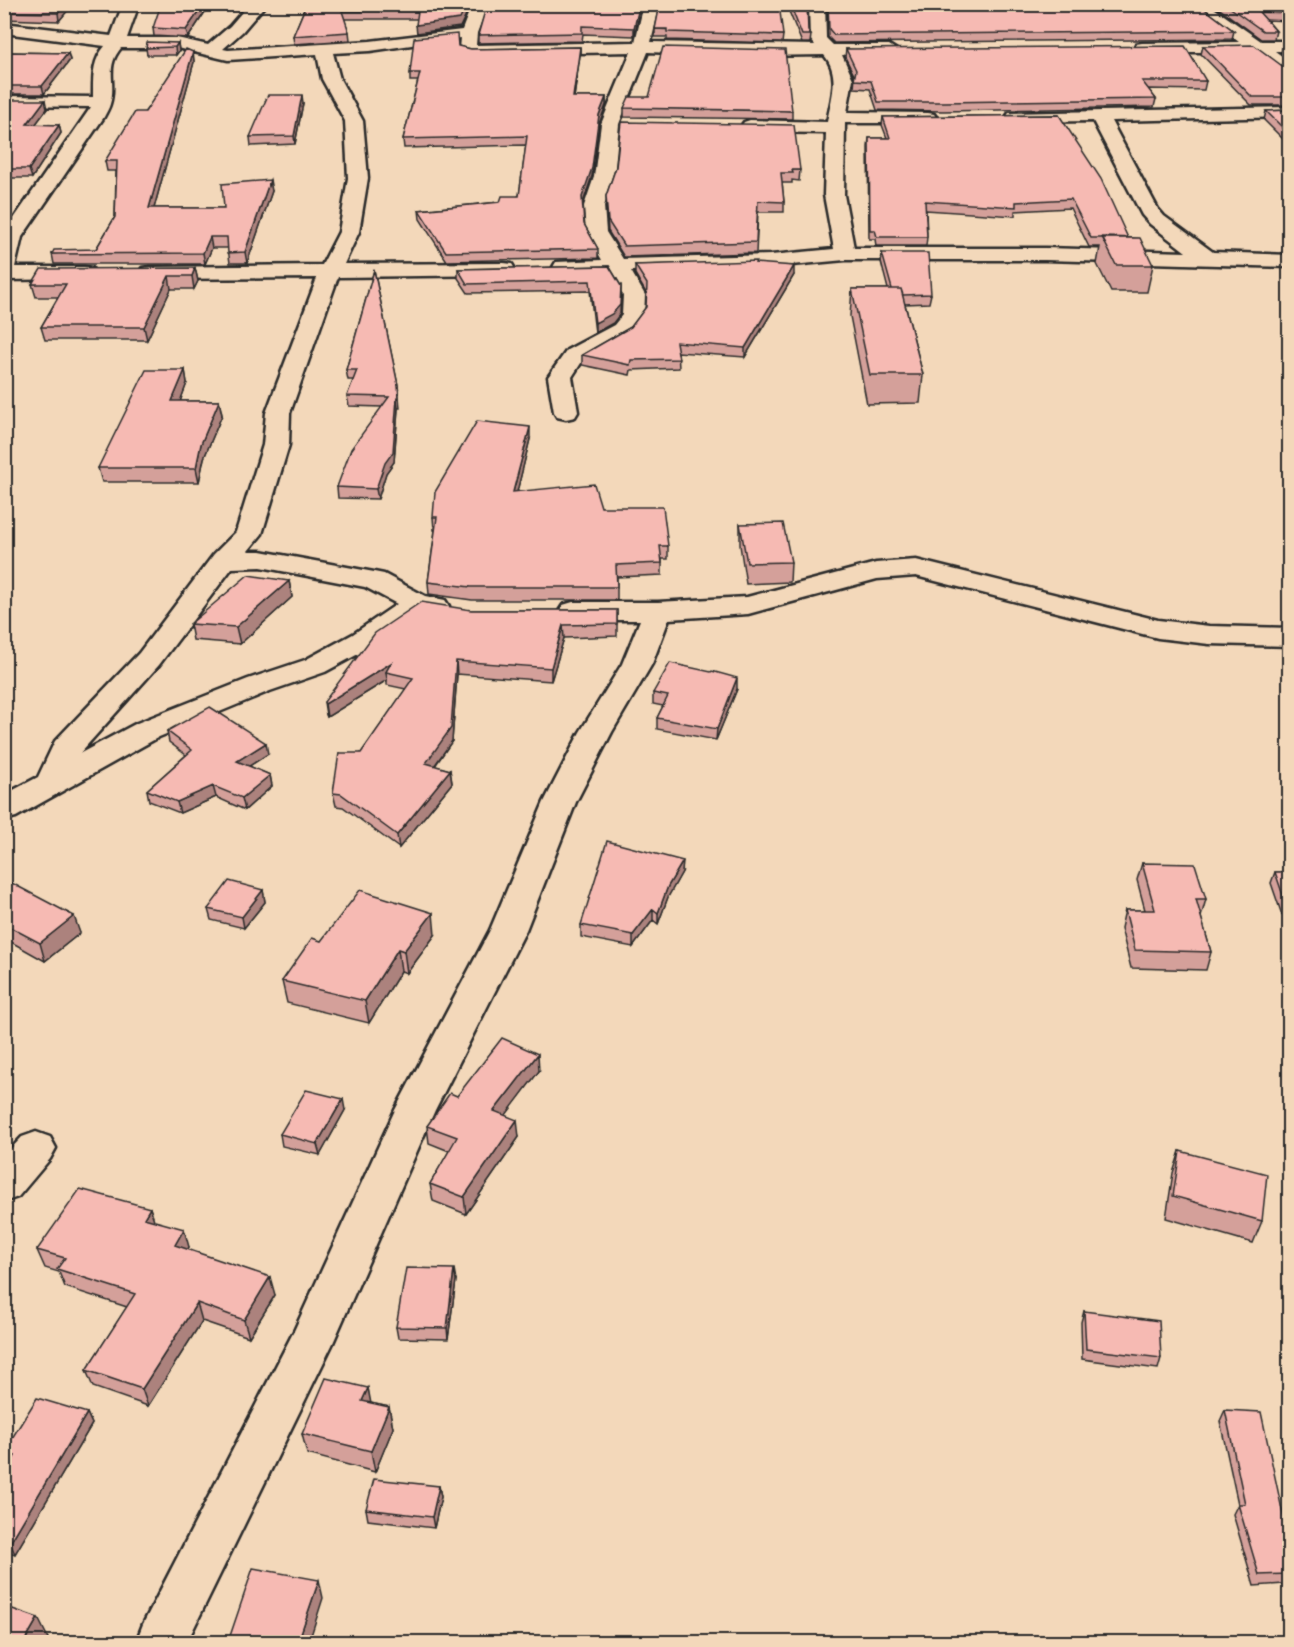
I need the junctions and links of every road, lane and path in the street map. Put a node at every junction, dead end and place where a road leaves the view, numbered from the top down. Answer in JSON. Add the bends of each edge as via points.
{"nodes":[{"id":1,"x":130,"y":4,"type":"edge"},
{"id":2,"x":258,"y":4,"type":"edge"},
{"id":3,"x":480,"y":4,"type":"edge"},
{"id":4,"x":652,"y":4,"type":"edge"},
{"id":5,"x":817,"y":4,"type":"edge"},
{"id":6,"x":1197,"y":4,"type":"edge"},
{"id":7,"x":4,"y":28,"type":"edge"},
{"id":8,"x":469,"y":33,"type":"junction"},
{"id":9,"x":118,"y":41,"type":"junction"},
{"id":10,"x":1258,"y":46,"type":"junction"},
{"id":11,"x":1290,"y":46,"type":"edge"},
{"id":12,"x":642,"y":47,"type":"junction"},
{"id":13,"x":1130,"y":48,"type":"edge"},
{"id":14,"x":212,"y":50,"type":"junction"},
{"id":15,"x":324,"y":50,"type":"junction"},
{"id":16,"x":828,"y":50,"type":"junction"},
{"id":17,"x":908,"y":50,"type":"edge"},
{"id":18,"x":1290,"y":70,"type":"edge"},
{"id":19,"x":4,"y":101,"type":"edge"},
{"id":20,"x":102,"y":102,"type":"junction"},
{"id":21,"x":1290,"y":112,"type":"edge"},
{"id":22,"x":1099,"y":116,"type":"junction"},
{"id":23,"x":942,"y":118,"type":"edge"},
{"id":24,"x":998,"y":118,"type":"edge"},
{"id":25,"x":836,"y":122,"type":"junction"},
{"id":26,"x":610,"y":124,"type":"junction"},
{"id":27,"x":634,"y":124,"type":"edge"},
{"id":28,"x":729,"y":126,"type":"edge"},
{"id":29,"x":845,"y":254,"type":"junction"},
{"id":30,"x":1206,"y":257,"type":"junction"},
{"id":31,"x":1290,"y":261,"type":"edge"},
{"id":32,"x":617,"y":266,"type":"junction"},
{"id":33,"x":4,"y":268,"type":"edge"},
{"id":34,"x":522,"y":268,"type":"edge"},
{"id":35,"x":546,"y":268,"type":"edge"},
{"id":36,"x":330,"y":271,"type":"junction"},
{"id":37,"x":99,"y":273,"type":"edge"},
{"id":38,"x":134,"y":273,"type":"edge"},
{"id":39,"x":4,"y":274,"type":"edge"},
{"id":40,"x":566,"y":412,"type":"dead end"},
{"id":41,"x":224,"y":560,"type":"junction"},
{"id":42,"x":417,"y":603,"type":"junction"},
{"id":43,"x":461,"y":610,"type":"edge"},
{"id":44,"x":542,"y":611,"type":"edge"},
{"id":45,"x":658,"y":611,"type":"junction"},
{"id":46,"x":1290,"y":637,"type":"edge"},
{"id":47,"x":51,"y":784,"type":"junction"},
{"id":48,"x":4,"y":809,"type":"edge"},
{"id":49,"x":36,"y":1148,"type":"dead end"},
{"id":50,"x":4,"y":1185,"type":"edge"},
{"id":51,"x":161,"y":1642,"type":"edge"}],
"edges":[{"from":1,"to":9,"type":"street"},
{"from":2,"to":14,"type":"street"},
{"from":3,"to":8,"type":"street"},
{"from":4,"to":12,"type":"street"},
{"from":5,"to":16,"type":"street","via":[[818,39]]},
{"from":6,"to":10,"type":"street"},
{"from":7,"to":9,"type":"street"},
{"from":8,"to":12,"type":"street","via":[[467,49],[476,51]]},
{"from":8,"to":15,"type":"street"},
{"from":9,"to":14,"type":"street","via":[[177,43]]},
{"from":9,"to":20,"type":"street","via":[[102,67]]},
{"from":10,"to":11,"type":"street"},
{"from":10,"to":13,"type":"street"},
{"from":10,"to":18,"type":"street"},
{"from":12,"to":16,"type":"street"},
{"from":12,"to":26,"type":"street"},
{"from":14,"to":15,"type":"street","via":[[228,55]]},
{"from":15,"to":36,"type":"street","via":[[331,79],[354,121],[358,178],[349,232]]},
{"from":16,"to":17,"type":"street"},
{"from":16,"to":25,"type":"street","via":[[838,61],[844,79]]},
{"from":19,"to":20,"type":"street"},
{"from":20,"to":33,"type":"street","via":[[12,237]]},
{"from":21,"to":22,"type":"street"},
{"from":22,"to":24,"type":"street"},
{"from":22,"to":30,"type":"street","via":[[1149,211]]},
{"from":23,"to":25,"type":"street"},
{"from":25,"to":28,"type":"street"},
{"from":25,"to":29,"type":"street","via":[[834,195]]},
{"from":26,"to":27,"type":"street"},
{"from":26,"to":32,"type":"street","via":[[604,177],[594,206],[596,232]]},
{"from":29,"to":30,"type":"street"},
{"from":29,"to":32,"type":"street","via":[[771,261]]},
{"from":30,"to":31,"type":"street"},
{"from":32,"to":35,"type":"street"},
{"from":32,"to":40,"type":"street","via":[[634,295],[633,315],[622,330],[575,355],[560,377]]},
{"from":34,"to":36,"type":"street"},
{"from":36,"to":38,"type":"street"},
{"from":36,"to":41,"type":"street","via":[[278,413],[276,445],[249,534]]},
{"from":37,"to":39,"type":"street"},
{"from":41,"to":42,"type":"street","via":[[261,559],[374,580]]},
{"from":41,"to":47,"type":"street","via":[[149,659],[66,748]]},
{"from":42,"to":43,"type":"street"},
{"from":42,"to":47,"type":"street","via":[[363,640],[315,666],[148,730]]},
{"from":44,"to":45,"type":"street"},
{"from":45,"to":46,"type":"street","via":[[748,605],[876,571],[916,568],[1158,629]]},
{"from":45,"to":51,"type":"street","via":[[638,664],[596,732],[560,802],[508,930],[415,1110],[312,1343]]},
{"from":47,"to":48,"type":"street"},
{"from":49,"to":50,"type":"street"}]}
